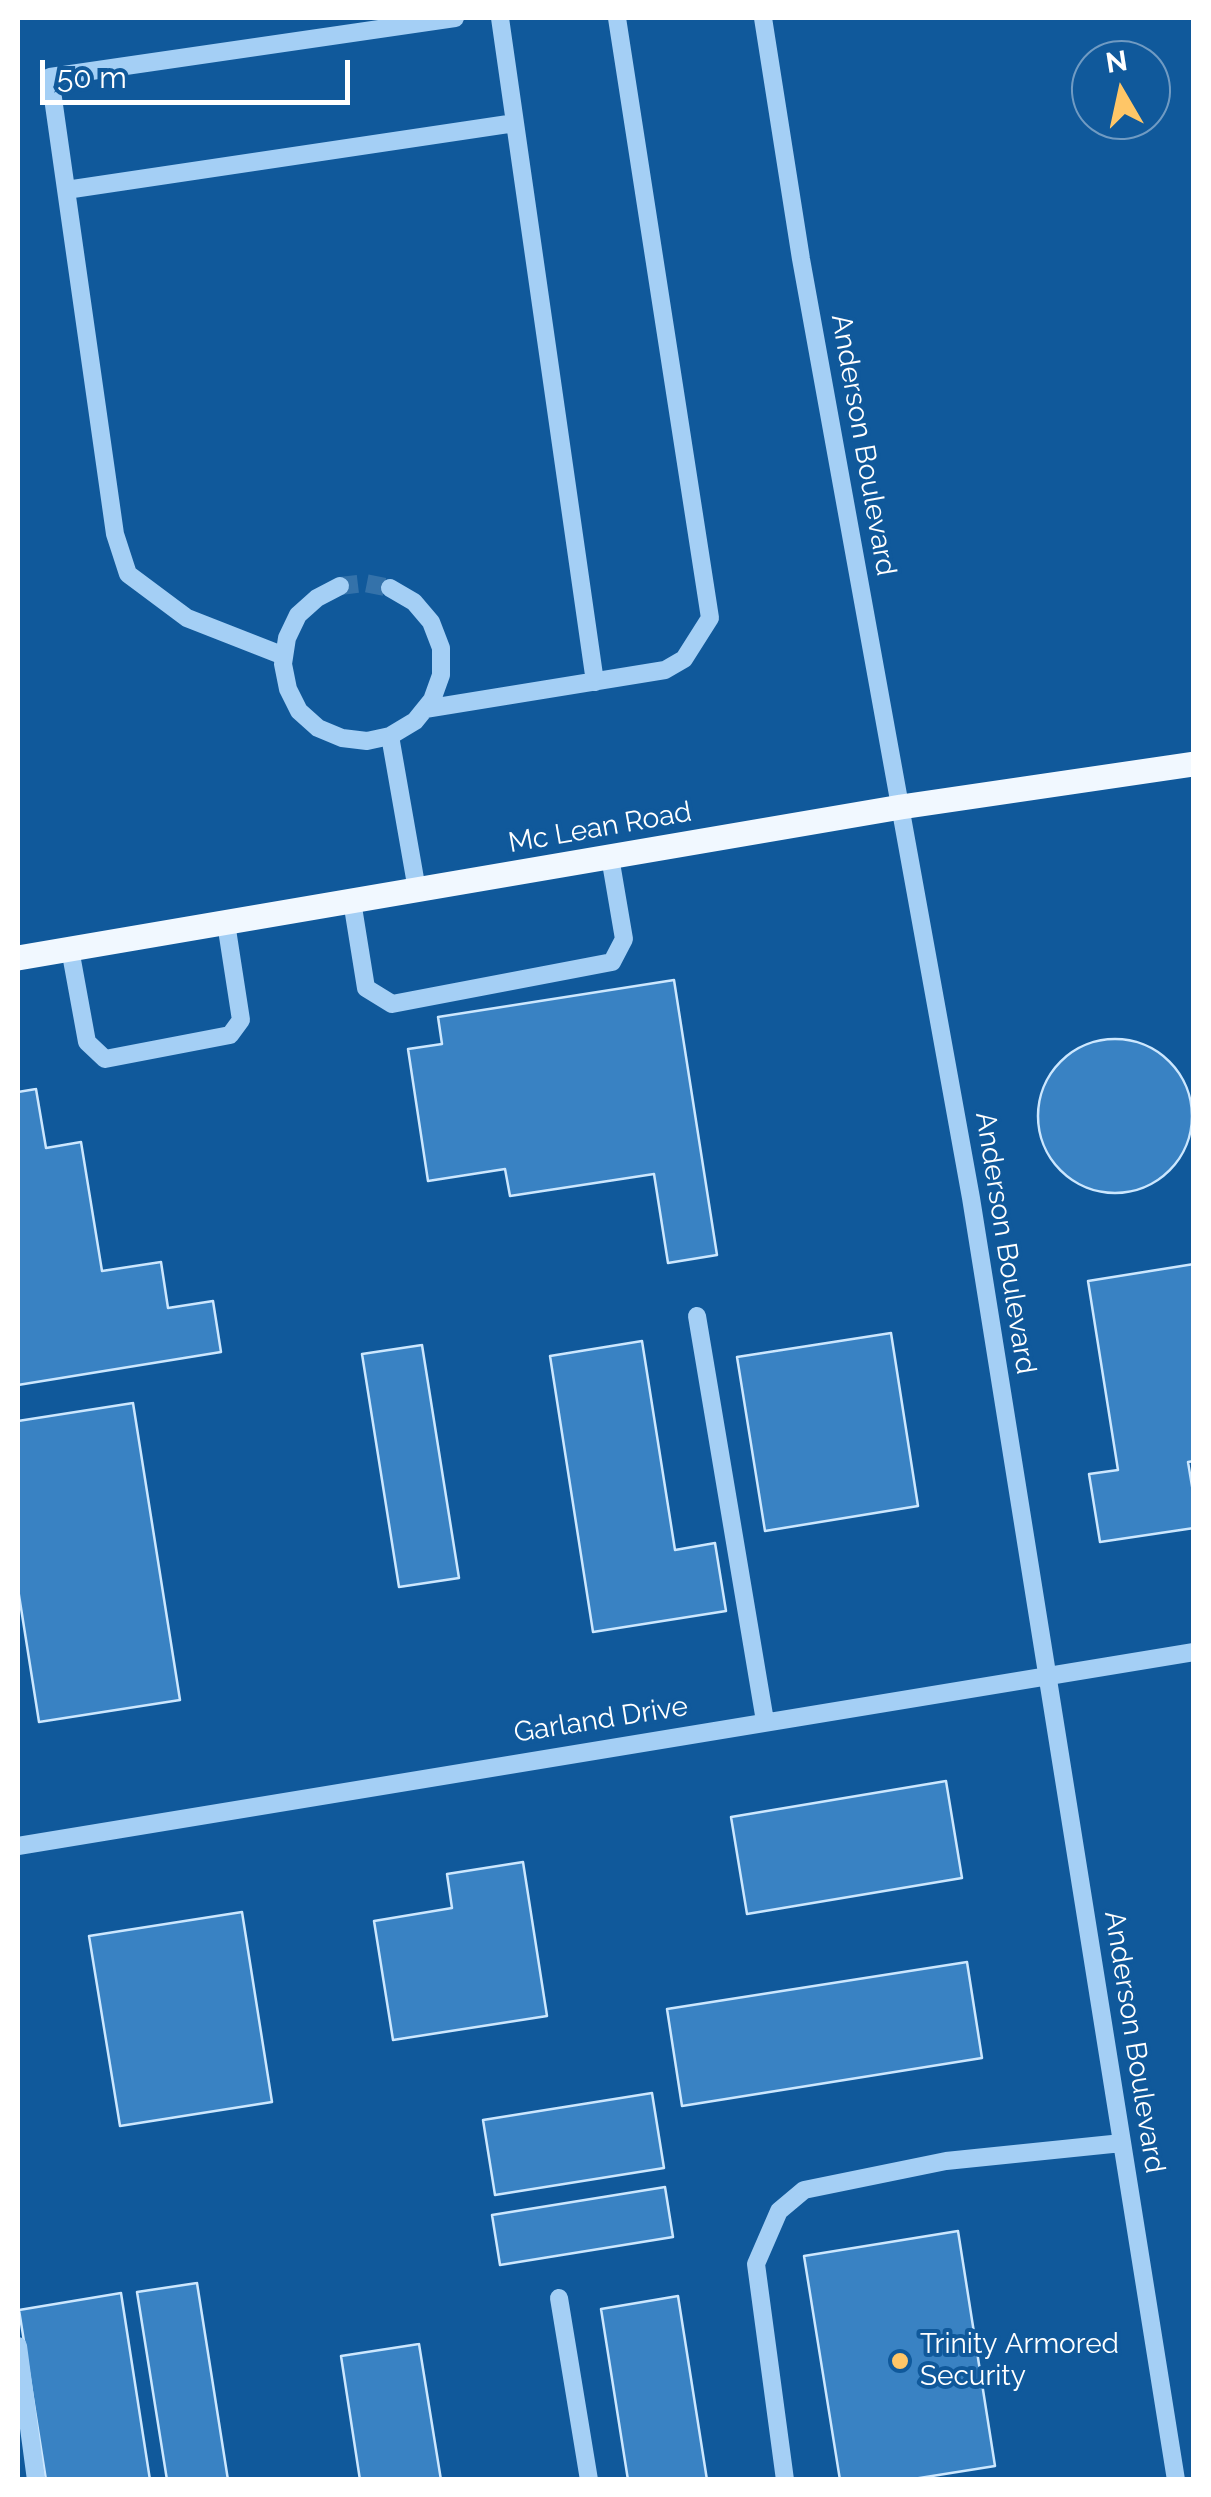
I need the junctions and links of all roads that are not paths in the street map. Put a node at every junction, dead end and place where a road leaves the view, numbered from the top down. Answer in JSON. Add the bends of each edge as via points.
{"nodes":[{"id":1,"x":454,"y":18,"type":"edge"},
{"id":2,"x":500,"y":18,"type":"edge"},
{"id":3,"x":617,"y":18,"type":"edge"},
{"id":4,"x":763,"y":18,"type":"edge"},
{"id":5,"x":516,"y":123,"type":"junction"},
{"id":6,"x":66,"y":190,"type":"junction"},
{"id":7,"x":340,"y":586,"type":"tunnel mouth"},
{"id":8,"x":390,"y":588,"type":"tunnel mouth"},
{"id":9,"x":284,"y":656,"type":"junction"},
{"id":10,"x":595,"y":682,"type":"junction"},
{"id":11,"x":425,"y":709,"type":"junction"},
{"id":12,"x":390,"y":736,"type":"junction"},
{"id":13,"x":1194,"y":764,"type":"edge"},
{"id":14,"x":900,"y":807,"type":"junction"},
{"id":15,"x":610,"y":857,"type":"junction"},
{"id":16,"x":417,"y":890,"type":"junction"},
{"id":17,"x":352,"y":901,"type":"junction"},
{"id":18,"x":226,"y":922,"type":"junction"},
{"id":19,"x":70,"y":949,"type":"junction"},
{"id":20,"x":18,"y":958,"type":"edge"},
{"id":21,"x":697,"y":1316,"type":"dead end"},
{"id":22,"x":1194,"y":1652,"type":"edge"},
{"id":23,"x":1047,"y":1674,"type":"junction"},
{"id":24,"x":766,"y":1721,"type":"junction"},
{"id":25,"x":18,"y":1846,"type":"edge"},
{"id":26,"x":1122,"y":2142,"type":"junction"},
{"id":27,"x":560,"y":2298,"type":"dead end"},
{"id":28,"x":18,"y":2346,"type":"edge"},
{"id":29,"x":36,"y":2480,"type":"edge"},
{"id":30,"x":589,"y":2480,"type":"edge"},
{"id":31,"x":785,"y":2480,"type":"edge"},
{"id":32,"x":1176,"y":2480,"type":"edge"}],
"edges":[{"from":1,"to":6,"type":"street","via":[[50,77]]},
{"from":2,"to":5,"type":"street"},
{"from":3,"to":10,"type":"street","via":[[710,618],[684,658],[665,670]]},
{"from":4,"to":14,"type":"street","name":"Anderson Boulevard"},
{"from":5,"to":6,"type":"street"},
{"from":5,"to":10,"type":"street"},
{"from":6,"to":9,"type":"street","via":[[116,534],[128,574],[187,618]]},
{"from":7,"to":9,"type":"street","via":[[298,615]]},
{"from":8,"to":11,"type":"street","via":[[431,622],[441,648],[441,675]]},
{"from":9,"to":12,"type":"street","via":[[288,688],[318,728],[367,742]]},
{"from":10,"to":11,"type":"street"},
{"from":11,"to":12,"type":"street"},
{"from":12,"to":16,"type":"street"},
{"from":13,"to":14,"type":"main road","name":"Mc Lean Road"},
{"from":14,"to":15,"type":"main road","name":"Mc Lean Road"},
{"from":14,"to":23,"type":"street","name":"Anderson Boulevard"},
{"from":15,"to":16,"type":"main road","name":"Mc Lean Road"},
{"from":15,"to":17,"type":"street","via":[[624,939],[612,962],[392,1004],[366,988]]},
{"from":16,"to":17,"type":"main road","name":"Mc Lean Road"},
{"from":17,"to":18,"type":"main road","name":"Mc Lean Road"},
{"from":18,"to":19,"type":"main road","name":"Mc Lean Road"},
{"from":18,"to":19,"type":"street","via":[[241,1020],[230,1036],[105,1059],[87,1042]]},
{"from":19,"to":20,"type":"main road","name":"Mc Lean Road"},
{"from":21,"to":24,"type":"street"},
{"from":22,"to":23,"type":"street","name":"Garland Drive"},
{"from":23,"to":24,"type":"street","name":"Garland Drive"},
{"from":23,"to":26,"type":"street","name":"Anderson Boulevard"},
{"from":24,"to":25,"type":"street","name":"Garland Drive"},
{"from":26,"to":31,"type":"street","via":[[946,2161],[804,2190],[779,2212],[756,2264]]},
{"from":26,"to":32,"type":"street","name":"Anderson Boulevard"},
{"from":27,"to":30,"type":"street"},
{"from":28,"to":29,"type":"street"}]}
